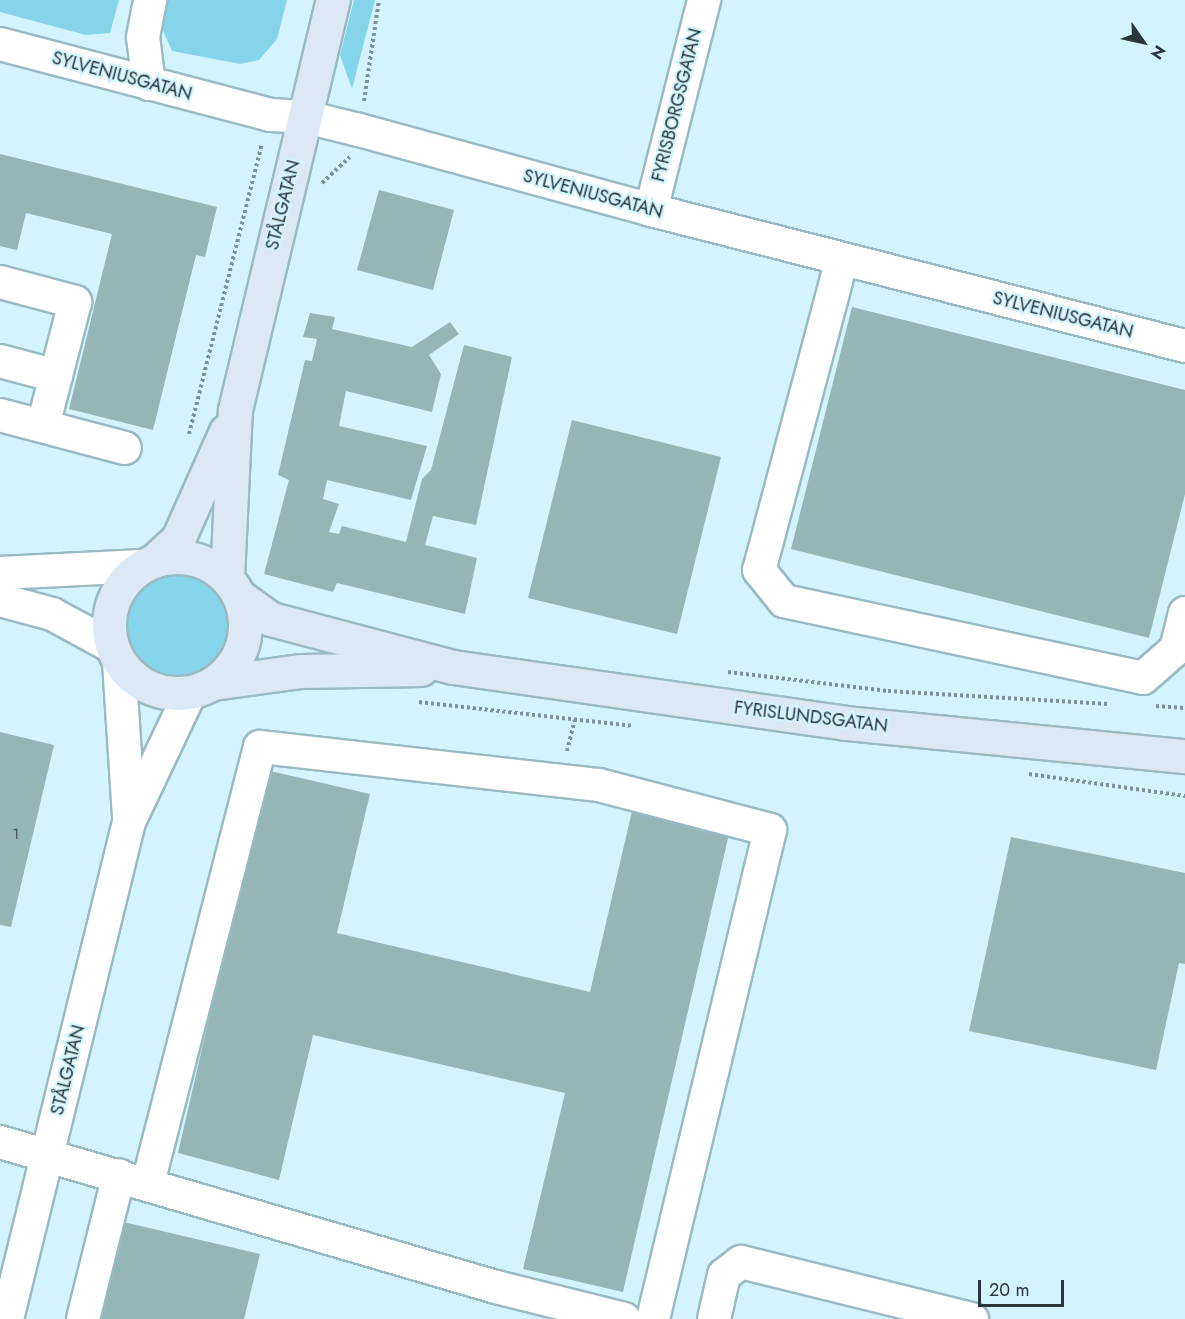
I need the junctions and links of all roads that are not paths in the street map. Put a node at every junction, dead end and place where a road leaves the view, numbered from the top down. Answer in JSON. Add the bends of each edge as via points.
{"nodes":[{"id":1,"x":150,"y":0,"type":"edge"},
{"id":2,"x":333,"y":0,"type":"edge"},
{"id":3,"x":704,"y":0,"type":"edge"},
{"id":4,"x":1,"y":47,"type":"edge"},
{"id":5,"x":149,"y":84,"type":"junction"},
{"id":6,"x":306,"y":117,"type":"junction"},
{"id":7,"x":651,"y":210,"type":"junction"},
{"id":8,"x":842,"y":259,"type":"junction"},
{"id":9,"x":0,"y":282,"type":"edge"},
{"id":10,"x":1185,"y":346,"type":"edge"},
{"id":11,"x":0,"y":361,"type":"edge"},
{"id":12,"x":56,"y":376,"type":"junction"},
{"id":13,"x":235,"y":410,"type":"junction"},
{"id":14,"x":0,"y":415,"type":"edge"},
{"id":15,"x":43,"y":426,"type":"junction"},
{"id":16,"x":125,"y":448,"type":"dead end"},
{"id":17,"x":148,"y":564,"type":"junction"},
{"id":18,"x":0,"y":573,"type":"edge"},
{"id":19,"x":233,"y":587,"type":"junction"},
{"id":20,"x":0,"y":600,"type":"edge"},
{"id":21,"x":1185,"y":613,"type":"edge"},
{"id":22,"x":116,"y":655,"type":"junction"},
{"id":23,"x":453,"y":666,"type":"junction"},
{"id":24,"x":202,"y":688,"type":"junction"},
{"id":25,"x":1180,"y":754,"type":"edge"},
{"id":26,"x":129,"y":822,"type":"junction"},
{"id":27,"x":0,"y":1142,"type":"edge"},
{"id":28,"x":47,"y":1154,"type":"junction"},
{"id":29,"x":133,"y":1179,"type":"junction"},
{"id":30,"x":7,"y":1319,"type":"edge"},
{"id":31,"x":83,"y":1319,"type":"edge"},
{"id":32,"x":624,"y":1319,"type":"edge"},
{"id":33,"x":653,"y":1319,"type":"edge"},
{"id":34,"x":714,"y":1319,"type":"edge"},
{"id":35,"x":972,"y":1319,"type":"edge"}],
"edges":[{"from":1,"to":5,"type":"street","via":[[143,36]]},
{"from":2,"to":6,"type":"main road","name":"STÅLGATAN"},
{"from":3,"to":7,"type":"street","name":"FYRISBORGSGATAN"},
{"from":4,"to":5,"type":"street","name":"SYLVENIUSGATAN"},
{"from":5,"to":6,"type":"street","name":"SYLVENIUSGATAN","via":[[179,106]]},
{"from":6,"to":7,"type":"street","name":"SYLVENIUSGATAN"},
{"from":6,"to":13,"type":"main road","name":"STÅLGATAN"},
{"from":7,"to":8,"type":"street","name":"SYLVENIUSGATAN"},
{"from":8,"to":10,"type":"street","name":"SYLVENIUSGATAN"},
{"from":8,"to":21,"type":"street","via":[[759,570],[784,601],[1143,678],[1176,648]]},
{"from":9,"to":12,"type":"street","via":[[75,302]]},
{"from":11,"to":12,"type":"street"},
{"from":12,"to":15,"type":"street"},
{"from":13,"to":17,"type":"main road","name":"STÅLGATAN","via":[[178,539]]},
{"from":13,"to":19,"type":"main road","name":"STÅLGATAN"},
{"from":14,"to":15,"type":"street"},
{"from":15,"to":16,"type":"street"},
{"from":17,"to":18,"type":"street"},
{"from":17,"to":19,"type":"main road","via":[[193,559]]},
{"from":17,"to":22,"type":"main road","via":[[125,582],[113,602],[109,624]]},
{"from":19,"to":23,"type":"main road","name":"FYRISLUNDSGATAN","via":[[271,620]]},
{"from":19,"to":24,"type":"main road","via":[[245,615],[240,654]]},
{"from":20,"to":22,"type":"street","via":[[52,614]]},
{"from":22,"to":24,"type":"main road","via":[[133,677],[150,688],[170,694]]},
{"from":22,"to":26,"type":"street","name":"STÅLGATAN"},
{"from":23,"to":24,"type":"main road","name":"FYRISLUNDSGATAN","via":[[301,671]]},
{"from":23,"to":25,"type":"main road","name":"FYRISLUNDSGATAN","via":[[846,723]]},
{"from":24,"to":26,"type":"street","name":"STÅLGATAN"},
{"from":26,"to":28,"type":"street","name":"STÅLGATAN"},
{"from":27,"to":28,"type":"street"},
{"from":28,"to":29,"type":"street"},
{"from":28,"to":30,"type":"street","name":"STÅLGATAN"},
{"from":29,"to":31,"type":"street"},
{"from":29,"to":32,"type":"street","via":[[496,1287]]},
{"from":29,"to":33,"type":"street","via":[[260,747],[599,785],[770,830]]},
{"from":34,"to":35,"type":"street","via":[[724,1275],[741,1262]]}]}
